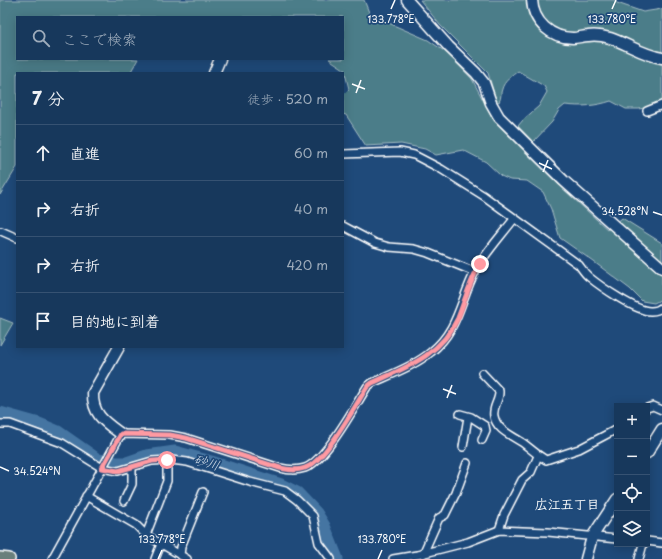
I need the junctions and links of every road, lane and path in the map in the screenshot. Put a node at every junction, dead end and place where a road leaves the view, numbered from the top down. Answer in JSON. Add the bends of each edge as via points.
{"nodes":[{"id":1,"x":407,"y":0,"type":"edge"},
{"id":2,"x":532,"y":0,"type":"edge"},
{"id":3,"x":662,"y":58,"type":"edge"},
{"id":4,"x":220,"y":60,"type":"edge"},
{"id":5,"x":214,"y":72,"type":"edge"},
{"id":6,"x":662,"y":105,"type":"edge"},
{"id":7,"x":647,"y":111,"type":"dead end"},
{"id":8,"x":344,"y":154,"type":"edge"},
{"id":9,"x":514,"y":219,"type":"junction"},
{"id":10,"x":344,"y":227,"type":"edge"},
{"id":11,"x":1,"y":231,"type":"edge"},
{"id":12,"x":16,"y":238,"type":"edge"},
{"id":13,"x":662,"y":268,"type":"edge"},
{"id":14,"x":475,"y":272,"type":"junction"},
{"id":15,"x":662,"y":307,"type":"edge"},
{"id":16,"x":118,"y":348,"type":"edge"},
{"id":17,"x":482,"y":373,"type":"dead end"},
{"id":18,"x":650,"y":407,"type":"edge"},
{"id":19,"x":662,"y":410,"type":"edge"},
{"id":20,"x":460,"y":414,"type":"dead end"},
{"id":21,"x":468,"y":417,"type":"junction"},
{"id":22,"x":496,"y":422,"type":"junction"},
{"id":23,"x":0,"y":424,"type":"edge"},
{"id":24,"x":485,"y":426,"type":"junction"},
{"id":25,"x":662,"y":429,"type":"edge"},
{"id":26,"x":614,"y":430,"type":"edge"},
{"id":27,"x":121,"y":434,"type":"junction"},
{"id":28,"x":482,"y":440,"type":"dead end"},
{"id":29,"x":463,"y":447,"type":"dead end"},
{"id":30,"x":650,"y":448,"type":"edge"},
{"id":31,"x":538,"y":456,"type":"junction"},
{"id":32,"x":167,"y":460,"type":"junction"},
{"id":33,"x":466,"y":463,"type":"dead end"},
{"id":34,"x":102,"y":468,"type":"junction"},
{"id":35,"x":132,"y":468,"type":"junction"},
{"id":36,"x":203,"y":492,"type":"dead end"},
{"id":37,"x":86,"y":496,"type":"junction"},
{"id":38,"x":124,"y":501,"type":"dead end"},
{"id":39,"x":614,"y":504,"type":"edge"},
{"id":40,"x":499,"y":530,"type":"junction"},
{"id":41,"x":146,"y":535,"type":"junction"},
{"id":42,"x":592,"y":537,"type":"junction"},
{"id":43,"x":614,"y":539,"type":"edge"},
{"id":44,"x":650,"y":541,"type":"edge"},
{"id":45,"x":662,"y":543,"type":"edge"},
{"id":46,"x":161,"y":544,"type":"junction"},
{"id":47,"x":642,"y":547,"type":"edge"},
{"id":48,"x":423,"y":554,"type":"junction"},
{"id":49,"x":180,"y":555,"type":"junction"},
{"id":50,"x":0,"y":558,"type":"edge"},
{"id":51,"x":9,"y":559,"type":"edge"},
{"id":52,"x":52,"y":559,"type":"edge"},
{"id":53,"x":156,"y":559,"type":"edge"},
{"id":54,"x":187,"y":559,"type":"edge"},
{"id":55,"x":331,"y":559,"type":"edge"},
{"id":56,"x":393,"y":559,"type":"edge"},
{"id":57,"x":586,"y":559,"type":"edge"},
{"id":58,"x":639,"y":559,"type":"edge"}],
"edges":[{"from":1,"to":13,"type":"street","via":[[484,83],[498,117],[564,181]]},
{"from":2,"to":3,"type":"street","via":[[539,21],[553,34],[573,38],[604,37]]},
{"from":4,"to":5,"type":"street"},
{"from":6,"to":7,"type":"street"},
{"from":8,"to":9,"type":"street","via":[[400,152],[414,155],[484,196]]},
{"from":9,"to":14,"type":"street","via":[[484,256]]},
{"from":9,"to":15,"type":"street","via":[[622,299],[650,312]]},
{"from":10,"to":14,"type":"street","via":[[375,243],[428,253]]},
{"from":11,"to":12,"type":"street"},
{"from":14,"to":27,"type":"street","via":[[450,333],[418,362],[367,387],[323,454],[306,468],[294,471],[280,468],[181,437]]},
{"from":16,"to":27,"type":"street","via":[[93,393],[93,400],[99,416]]},
{"from":17,"to":22,"type":"street","via":[[499,391],[494,412]]},
{"from":18,"to":19,"type":"street"},
{"from":20,"to":21,"type":"street"},
{"from":21,"to":24,"type":"street","via":[[478,420]]},
{"from":21,"to":29,"type":"street"},
{"from":22,"to":24,"type":"street"},
{"from":22,"to":31,"type":"street"},
{"from":23,"to":34,"type":"street","via":[[10,424],[62,443]]},
{"from":24,"to":28,"type":"street","via":[[486,431]]},
{"from":25,"to":30,"type":"street"},
{"from":26,"to":31,"type":"street","via":[[549,460]]},
{"from":27,"to":34,"type":"street"},
{"from":31,"to":40,"type":"street","via":[[531,472],[522,480]]},
{"from":32,"to":35,"type":"street","via":[[152,461]]},
{"from":32,"to":41,"type":"street","via":[[167,481]]},
{"from":32,"to":55,"type":"street","via":[[187,462],[285,491],[313,516],[319,543]]},
{"from":33,"to":48,"type":"street","via":[[456,493],[445,515],[438,518]]},
{"from":34,"to":35,"type":"street","via":[[118,471]]},
{"from":34,"to":37,"type":"street"},
{"from":35,"to":38,"type":"street","via":[[132,484]]},
{"from":36,"to":49,"type":"street"},
{"from":37,"to":41,"type":"street","via":[[136,525]]},
{"from":37,"to":52,"type":"street"},
{"from":39,"to":42,"type":"street"},
{"from":40,"to":42,"type":"street"},
{"from":40,"to":48,"type":"street","via":[[468,542]]},
{"from":41,"to":46,"type":"street"},
{"from":42,"to":43,"type":"street"},
{"from":42,"to":57,"type":"street"},
{"from":44,"to":45,"type":"street"},
{"from":46,"to":49,"type":"street"},
{"from":46,"to":53,"type":"street"},
{"from":47,"to":58,"type":"street"},
{"from":48,"to":56,"type":"street"},
{"from":49,"to":54,"type":"street"},
{"from":50,"to":51,"type":"main road"}]}
